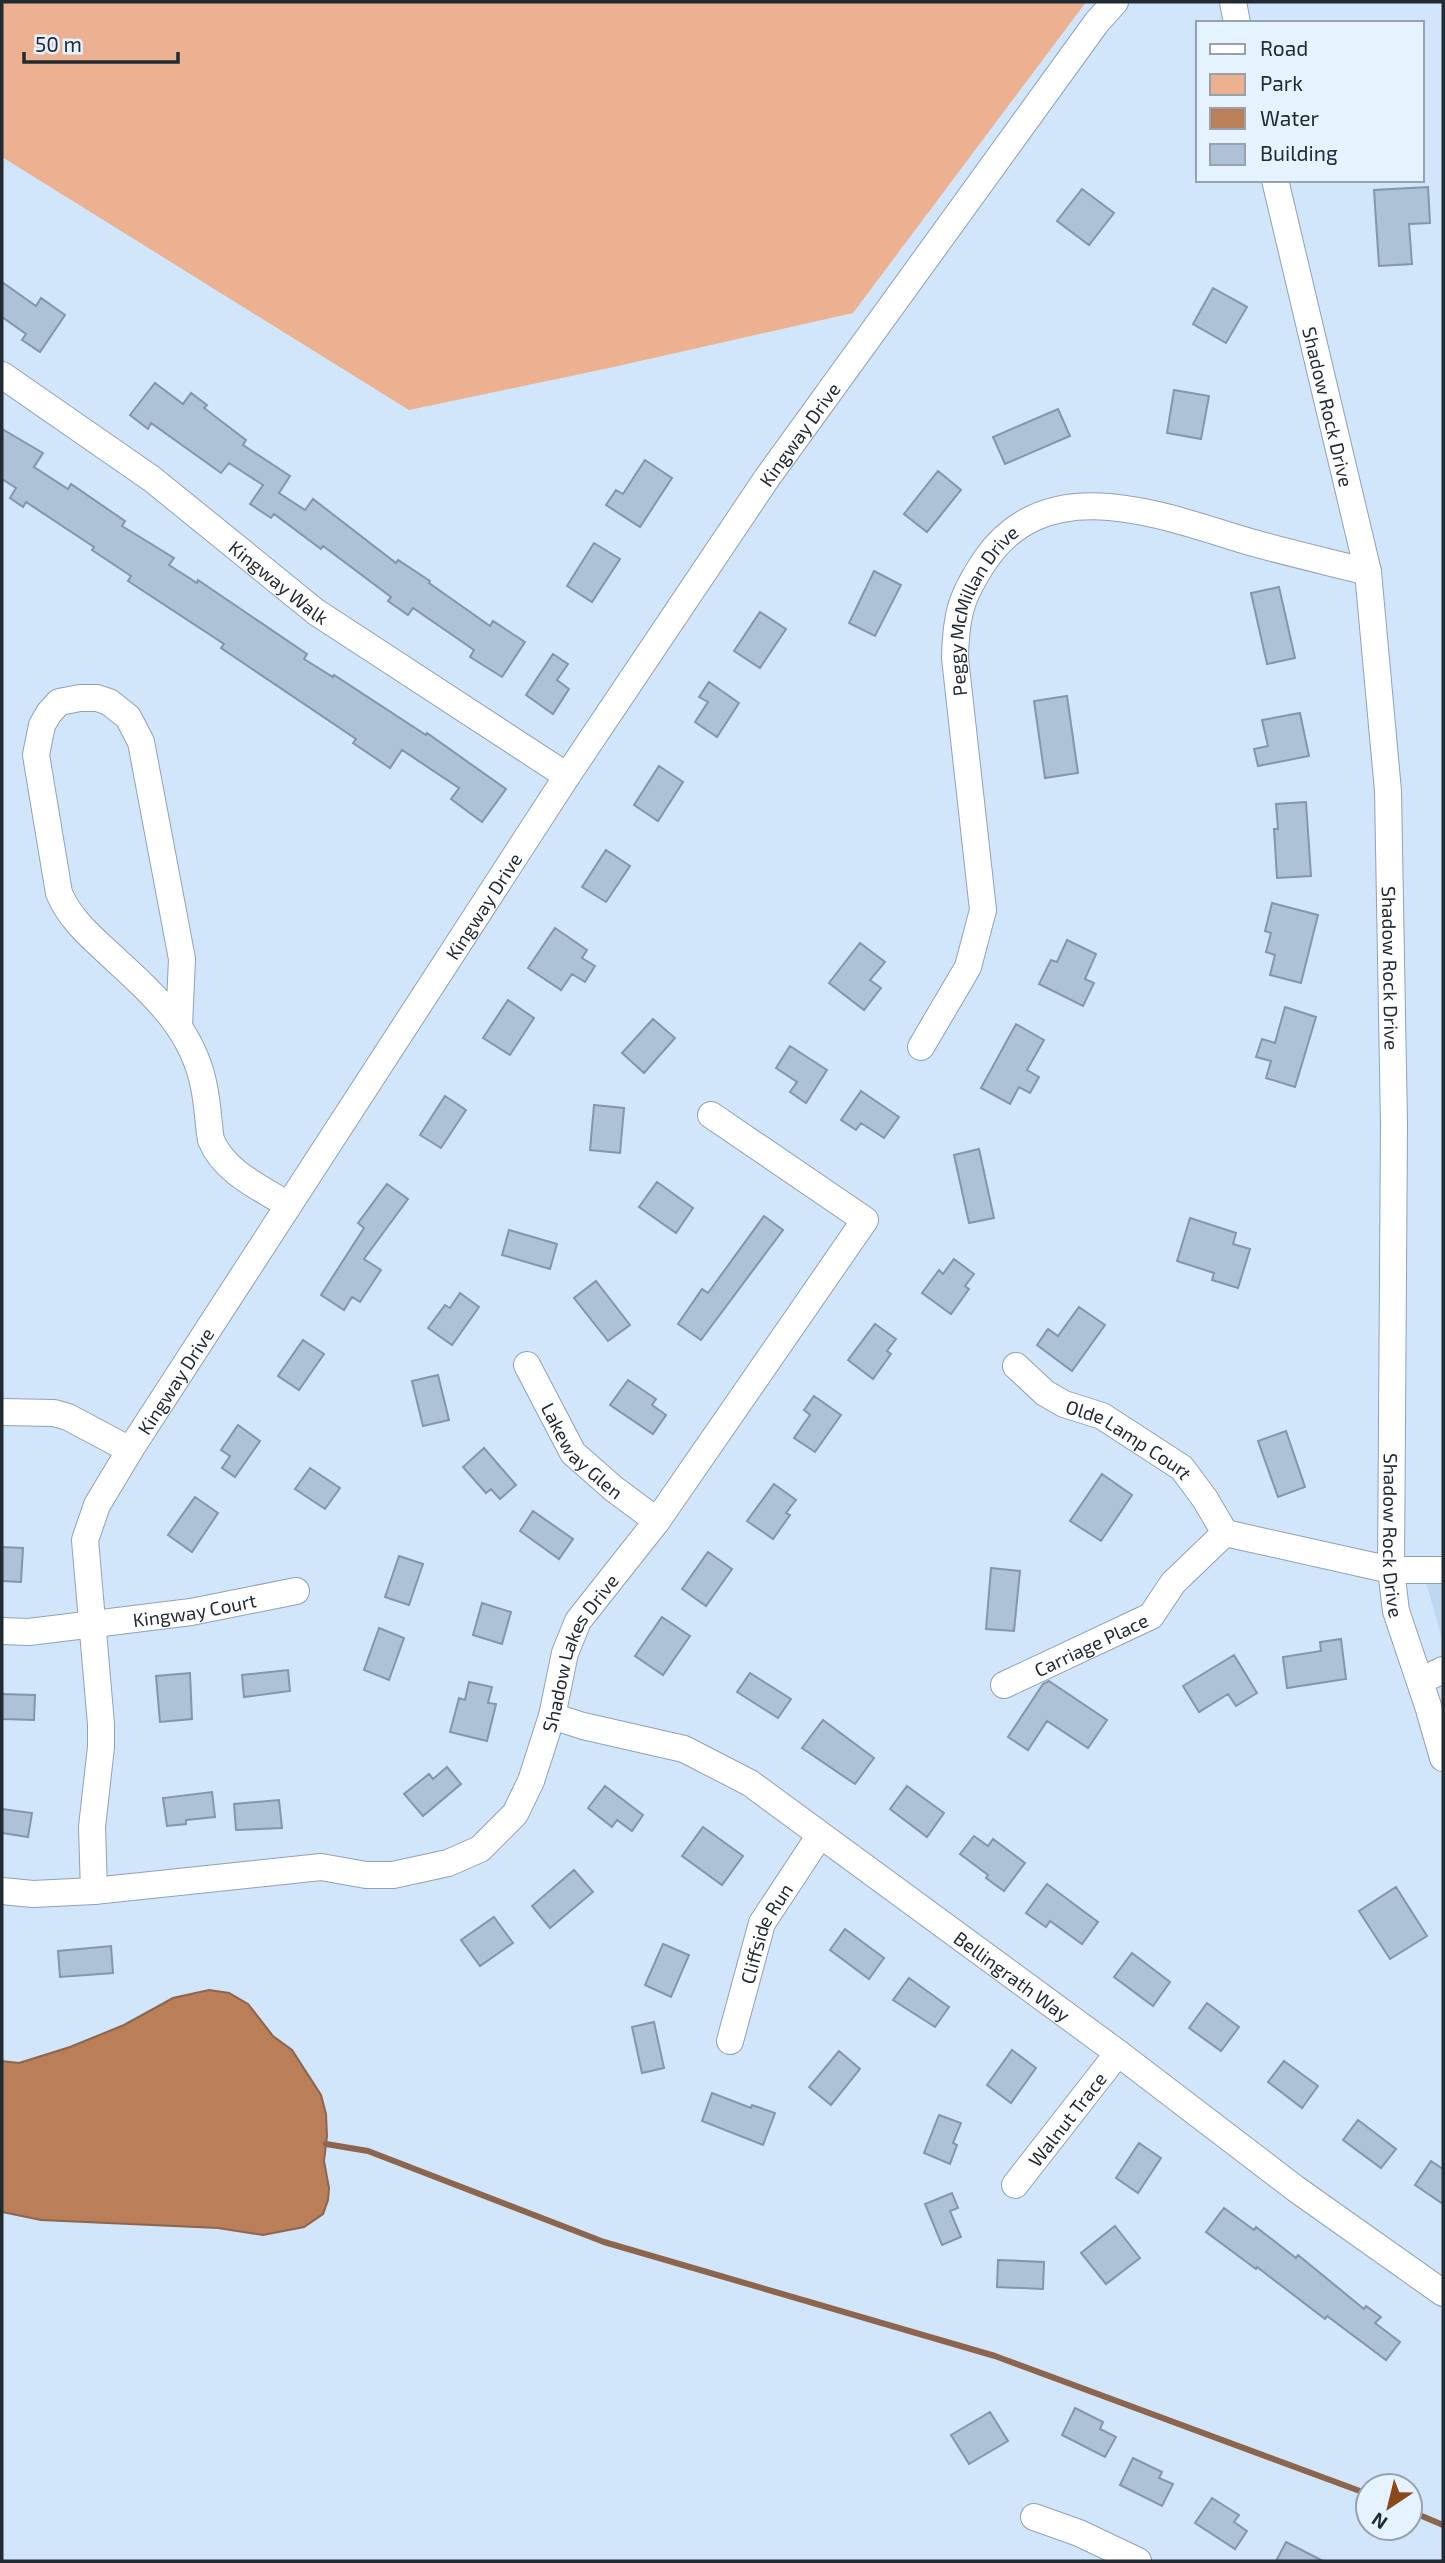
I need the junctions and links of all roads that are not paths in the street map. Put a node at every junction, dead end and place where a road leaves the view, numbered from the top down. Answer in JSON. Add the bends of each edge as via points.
{"nodes":[{"id":1,"x":1115,"y":2,"type":"edge"},
{"id":2,"x":1233,"y":2,"type":"edge"},
{"id":3,"x":1237,"y":21,"type":"edge"},
{"id":4,"x":1275,"y":182,"type":"edge"},
{"id":5,"x":2,"y":375,"type":"edge"},
{"id":6,"x":1368,"y":572,"type":"junction"},
{"id":7,"x":567,"y":776,"type":"junction"},
{"id":8,"x":179,"y":1026,"type":"junction"},
{"id":9,"x":921,"y":1047,"type":"dead end"},
{"id":10,"x":711,"y":1115,"type":"dead end"},
{"id":11,"x":288,"y":1205,"type":"junction"},
{"id":12,"x":527,"y":1365,"type":"dead end"},
{"id":13,"x":1016,"y":1366,"type":"dead end"},
{"id":14,"x":2,"y":1412,"type":"edge"},
{"id":15,"x":130,"y":1450,"type":"junction"},
{"id":16,"x":657,"y":1521,"type":"junction"},
{"id":17,"x":1225,"y":1533,"type":"junction"},
{"id":18,"x":1391,"y":1570,"type":"junction"},
{"id":19,"x":1443,"y":1570,"type":"edge"},
{"id":20,"x":296,"y":1591,"type":"dead end"},
{"id":21,"x":92,"y":1625,"type":"junction"},
{"id":22,"x":2,"y":1631,"type":"edge"},
{"id":23,"x":1432,"y":1675,"type":"edge"},
{"id":24,"x":1004,"y":1685,"type":"dead end"},
{"id":25,"x":552,"y":1716,"type":"junction"},
{"id":26,"x":1443,"y":1758,"type":"edge"},
{"id":27,"x":820,"y":1835,"type":"junction"},
{"id":28,"x":2,"y":1891,"type":"edge"},
{"id":29,"x":94,"y":1891,"type":"junction"},
{"id":30,"x":730,"y":2041,"type":"dead end"},
{"id":31,"x":1118,"y":2053,"type":"junction"},
{"id":32,"x":1015,"y":2185,"type":"dead end"},
{"id":33,"x":1443,"y":2292,"type":"edge"},
{"id":34,"x":1034,"y":2517,"type":"dead end"},
{"id":35,"x":1138,"y":2561,"type":"edge"}],
"edges":[{"from":1,"to":7,"type":"street","name":"Kingway Drive","via":[[767,478]]},
{"from":2,"to":3,"type":"street"},
{"from":4,"to":6,"type":"street","name":"Shadow Rock Drive"},
{"from":5,"to":7,"type":"street","name":"Kingway Walk","via":[[152,480],[316,612]]},
{"from":6,"to":9,"type":"street","name":"Peggy McMillan Drive","via":[[1145,512],[1098,506],[1040,513],[993,549],[961,601],[955,645],[983,910],[968,967]]},
{"from":6,"to":18,"type":"street","name":"Shadow Rock Drive","via":[[1388,805],[1394,1125]]},
{"from":7,"to":11,"type":"street","name":"Kingway Drive"},
{"from":8,"to":8,"type":"street","via":[[182,959],[141,741],[128,717],[109,702],[97,698],[60,702],[42,725],[36,755],[59,894],[71,915],[159,1000]]},
{"from":8,"to":11,"type":"street","via":[[201,1074],[215,1150],[234,1170]]},
{"from":10,"to":16,"type":"street","name":"Shadow Lakes Drive","via":[[864,1220]]},
{"from":11,"to":15,"type":"street","name":"Kingway Drive"},
{"from":12,"to":16,"type":"street","name":"Lakeway Glen","via":[[573,1453]]},
{"from":13,"to":17,"type":"street","name":"Olde Lamp Court","via":[[1045,1394],[1102,1416],[1182,1468]]},
{"from":14,"to":15,"type":"street","via":[[68,1417]]},
{"from":15,"to":21,"type":"street","name":"Kingway Drive","via":[[88,1527],[85,1558]]},
{"from":16,"to":25,"type":"street","name":"Shadow Lakes Drive","via":[[578,1621],[565,1654]]},
{"from":17,"to":18,"type":"street"},
{"from":17,"to":24,"type":"street","name":"Carriage Place","via":[[1173,1583],[1151,1616]]},
{"from":18,"to":19,"type":"street"},
{"from":18,"to":23,"type":"street","name":"Shadow Rock Drive","via":[[1396,1611]]},
{"from":20,"to":21,"type":"street","name":"Kingway Court"},
{"from":21,"to":22,"type":"street","name":"Kingway Court"},
{"from":21,"to":29,"type":"street","name":"Kingway Drive","via":[[101,1747],[92,1827]]},
{"from":23,"to":26,"type":"street","name":"Shadow Rock Drive"},
{"from":25,"to":27,"type":"street","name":"Bellingrath Way","via":[[684,1749],[750,1783]]},
{"from":25,"to":29,"type":"street","name":"Shadow Lakes Drive","via":[[531,1781],[514,1814],[481,1849],[448,1863],[393,1875],[321,1867]]},
{"from":27,"to":30,"type":"street","name":"Cliffside Run","via":[[762,1923]]},
{"from":27,"to":31,"type":"street","name":"Bellingrath Way"},
{"from":28,"to":29,"type":"street","name":"Shadow Lakes Drive"},
{"from":31,"to":32,"type":"street","name":"Walnut Trace"},
{"from":31,"to":33,"type":"street","name":"Bellingrath Way","via":[[1296,2189]]},
{"from":34,"to":35,"type":"street"}]}
